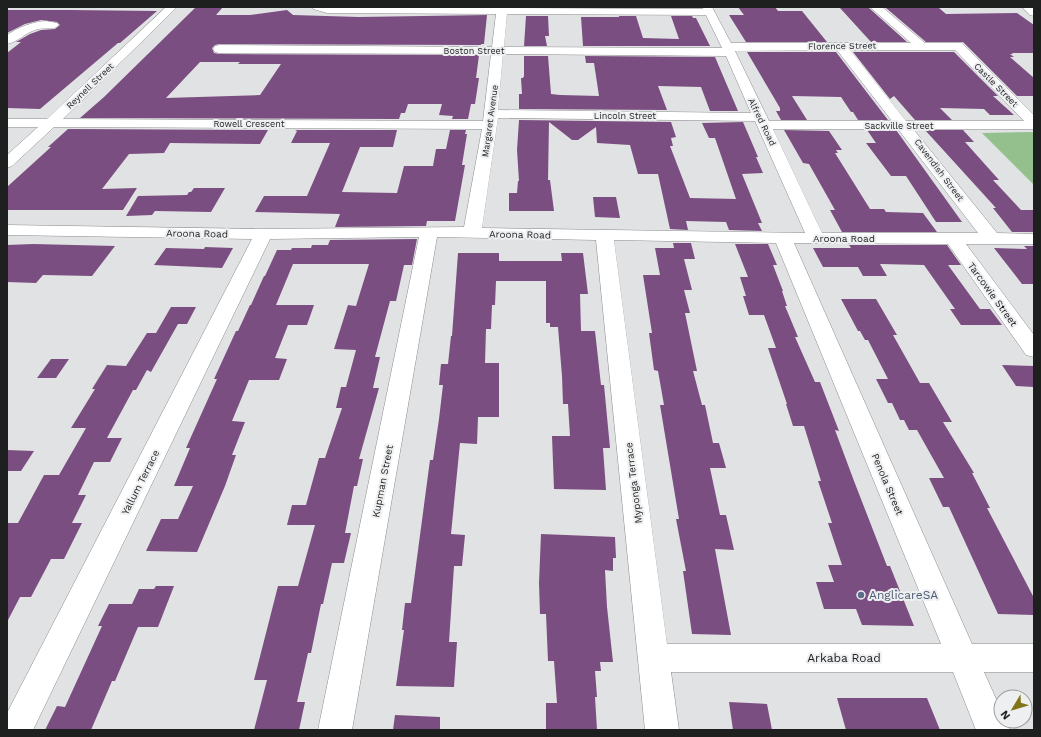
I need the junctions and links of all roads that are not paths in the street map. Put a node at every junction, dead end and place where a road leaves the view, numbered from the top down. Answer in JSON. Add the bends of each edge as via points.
{"nodes":[{"id":1,"x":172,"y":7,"type":"edge"},
{"id":2,"x":317,"y":7,"type":"edge"},
{"id":3,"x":875,"y":7,"type":"edge"},
{"id":4,"x":1027,"y":7,"type":"edge"},
{"id":5,"x":502,"y":9,"type":"edge"},
{"id":6,"x":708,"y":10,"type":"edge"},
{"id":7,"x":1034,"y":13,"type":"edge"},
{"id":8,"x":53,"y":25,"type":"dead end"},
{"id":9,"x":7,"y":41,"type":"edge"},
{"id":10,"x":921,"y":45,"type":"junction"},
{"id":11,"x":842,"y":46,"type":"junction"},
{"id":12,"x":958,"y":46,"type":"joint"},
{"id":13,"x":219,"y":49,"type":"dead end"},
{"id":14,"x":728,"y":50,"type":"junction"},
{"id":15,"x":499,"y":51,"type":"junction"},
{"id":16,"x":491,"y":120,"type":"junction"},
{"id":17,"x":761,"y":121,"type":"junction"},
{"id":18,"x":7,"y":123,"type":"edge"},
{"id":19,"x":51,"y":123,"type":"junction"},
{"id":20,"x":1034,"y":124,"type":"edge"},
{"id":21,"x":905,"y":126,"type":"junction"},
{"id":22,"x":7,"y":163,"type":"edge"},
{"id":23,"x":7,"y":230,"type":"edge"},
{"id":24,"x":429,"y":232,"type":"junction"},
{"id":25,"x":472,"y":233,"type":"junction"},
{"id":26,"x":264,"y":234,"type":"junction"},
{"id":27,"x":604,"y":236,"type":"junction"},
{"id":28,"x":783,"y":238,"type":"junction"},
{"id":29,"x":816,"y":238,"type":"junction"},
{"id":30,"x":991,"y":238,"type":"junction"},
{"id":31,"x":953,"y":239,"type":"junction"},
{"id":32,"x":1034,"y":239,"type":"edge"},
{"id":33,"x":1034,"y":350,"type":"edge"},
{"id":34,"x":653,"y":658,"type":"junction"},
{"id":35,"x":963,"y":658,"type":"junction"},
{"id":36,"x":1034,"y":658,"type":"edge"},
{"id":37,"x":16,"y":730,"type":"edge"},
{"id":38,"x":335,"y":730,"type":"edge"},
{"id":39,"x":662,"y":730,"type":"edge"},
{"id":40,"x":993,"y":730,"type":"edge"}],
"edges":[{"from":1,"to":19,"type":"street","name":"Reynell Street"},
{"from":2,"to":5,"type":"street","via":[[327,10]]},
{"from":3,"to":10,"type":"street"},
{"from":4,"to":7,"type":"street"},
{"from":5,"to":6,"type":"street"},
{"from":5,"to":15,"type":"street","name":"Margaret Avenue"},
{"from":6,"to":14,"type":"street","name":"Alfred Road"},
{"from":8,"to":9,"type":"street","via":[[25,29]]},
{"from":10,"to":11,"type":"street","name":"Florence Street"},
{"from":10,"to":12,"type":"street","name":"Florence Street"},
{"from":11,"to":14,"type":"street","name":"Florence Street"},
{"from":11,"to":21,"type":"street","name":"Cavendish Street"},
{"from":12,"to":20,"type":"street","name":"Castle Street"},
{"from":13,"to":15,"type":"street","name":"Boston Street"},
{"from":14,"to":15,"type":"street","name":"Boston Street"},
{"from":14,"to":17,"type":"street","name":"Alfred Road"},
{"from":15,"to":16,"type":"street","name":"Margaret Avenue"},
{"from":16,"to":17,"type":"street","name":"Lincoln Street"},
{"from":16,"to":19,"type":"street","name":"Rowell Crescent"},
{"from":16,"to":25,"type":"street","name":"Margaret Avenue"},
{"from":17,"to":21,"type":"street","name":"Sackville Street"},
{"from":17,"to":29,"type":"street","name":"Alfred Road"},
{"from":18,"to":19,"type":"street","name":"Rowell Crescent"},
{"from":19,"to":22,"type":"street","name":"Reynell Street"},
{"from":20,"to":21,"type":"street","name":"Sackville Street"},
{"from":21,"to":30,"type":"street","name":"Cavendish Street"},
{"from":23,"to":26,"type":"street","name":"Aroona Road"},
{"from":24,"to":25,"type":"street","name":"Aroona Road"},
{"from":24,"to":26,"type":"street","name":"Aroona Road"},
{"from":24,"to":38,"type":"street","name":"Kupman Street"},
{"from":25,"to":27,"type":"street","name":"Aroona Road"},
{"from":26,"to":37,"type":"street","name":"Yallum Terrace"},
{"from":27,"to":28,"type":"street","name":"Aroona Road"},
{"from":27,"to":34,"type":"street","name":"Myponga Terrace"},
{"from":28,"to":29,"type":"street","name":"Aroona Road"},
{"from":28,"to":35,"type":"street","name":"Penola Street"},
{"from":29,"to":31,"type":"street","name":"Aroona Road"},
{"from":30,"to":31,"type":"street","name":"Aroona Road"},
{"from":30,"to":32,"type":"street","name":"Aroona Road"},
{"from":31,"to":33,"type":"street","name":"Tarcowie Street"},
{"from":34,"to":35,"type":"street","name":"Arkaba Road"},
{"from":34,"to":39,"type":"street","name":"Myponga Terrace"},
{"from":35,"to":36,"type":"street","name":"Arkaba Road"},
{"from":35,"to":40,"type":"street","name":"Penola Street"}]}
